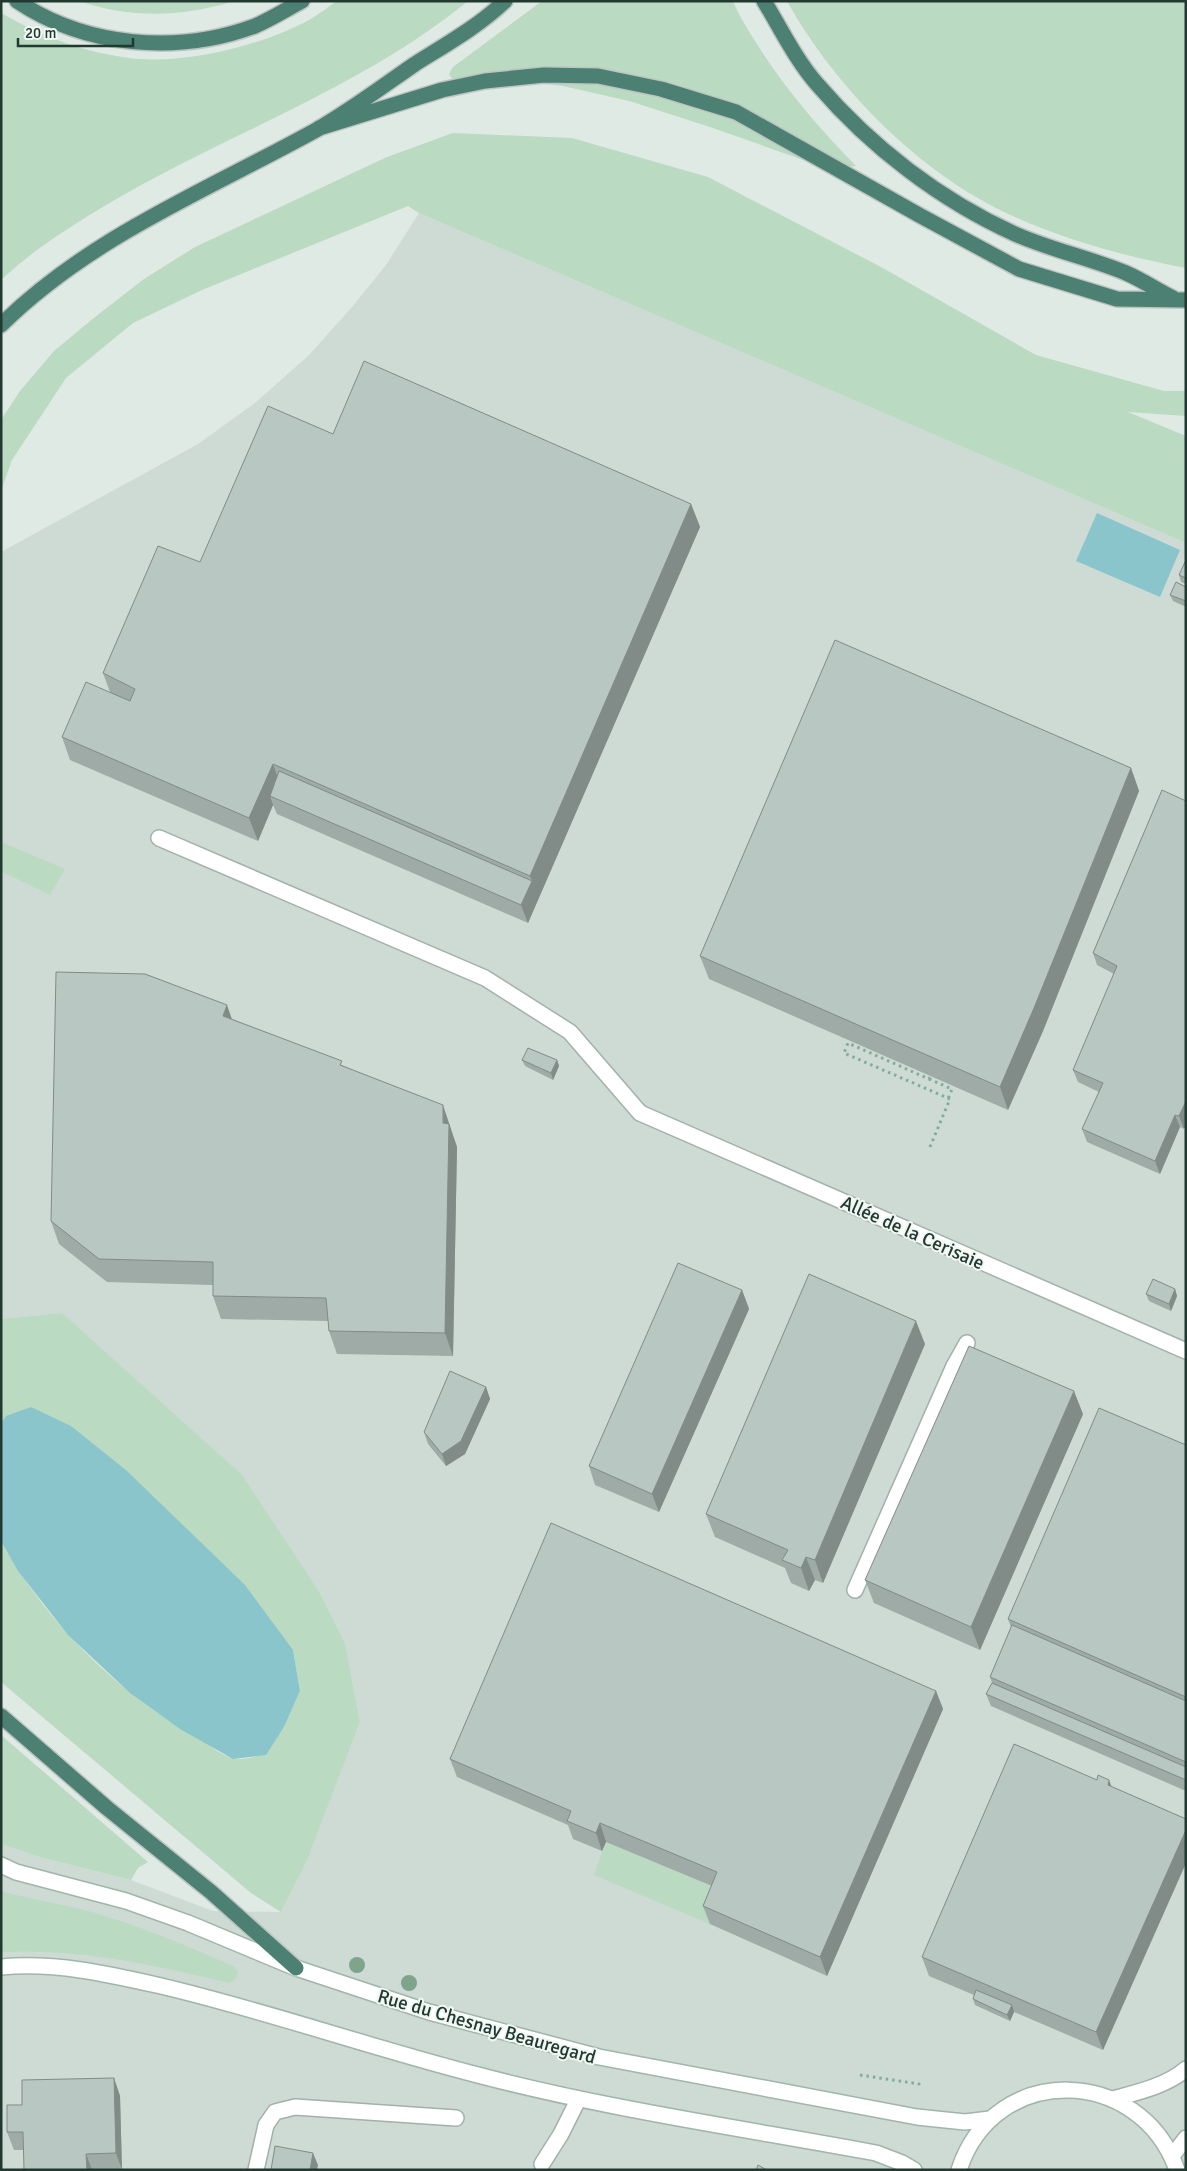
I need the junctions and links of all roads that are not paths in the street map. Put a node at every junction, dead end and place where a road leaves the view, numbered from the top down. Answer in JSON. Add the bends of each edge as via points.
{"nodes":[{"id":1,"x":16,"y":1,"type":"edge"},
{"id":2,"x":302,"y":1,"type":"edge"},
{"id":3,"x":505,"y":1,"type":"edge"},
{"id":4,"x":764,"y":1,"type":"edge"},
{"id":5,"x":319,"y":128,"type":"junction"},
{"id":6,"x":1180,"y":300,"type":"edge"},
{"id":7,"x":1,"y":325,"type":"edge"},
{"id":8,"x":159,"y":838,"type":"dead end"},
{"id":9,"x":967,"y":1344,"type":"dead end"},
{"id":10,"x":1186,"y":1351,"type":"edge"},
{"id":11,"x":855,"y":1590,"type":"dead end"},
{"id":12,"x":1,"y":1716,"type":"edge"},
{"id":13,"x":1,"y":1865,"type":"edge"},
{"id":14,"x":1,"y":1966,"type":"edge"},
{"id":15,"x":296,"y":1968,"type":"junction"},
{"id":16,"x":1186,"y":2069,"type":"edge"},
{"id":17,"x":1113,"y":2099,"type":"junction"},
{"id":18,"x":578,"y":2100,"type":"junction"},
{"id":19,"x":456,"y":2118,"type":"dead end"},
{"id":20,"x":990,"y":2119,"type":"junction"},
{"id":21,"x":1186,"y":2138,"type":"edge"},
{"id":22,"x":1174,"y":2163,"type":"edge"},
{"id":23,"x":542,"y":2164,"type":"dead end"},
{"id":24,"x":256,"y":2170,"type":"edge"},
{"id":25,"x":914,"y":2170,"type":"edge"},
{"id":26,"x":959,"y":2170,"type":"edge"}],
"edges":[{"from":1,"to":2,"type":"highway","via":[[34,13],[76,31],[116,41],[162,43],[208,38],[255,26]]},
{"from":3,"to":5,"type":"highway","via":[[435,52]]},
{"from":4,"to":6,"type":"highway","via":[[816,83],[890,156],[932,187],[1016,234],[1127,273]]},
{"from":5,"to":6,"type":"highway","via":[[442,90],[484,81],[544,75],[598,76],[661,89],[736,112],[1019,269],[1118,299]]},
{"from":5,"to":7,"type":"highway","via":[[130,229],[81,259],[37,291]]},
{"from":8,"to":10,"type":"main road","name":"Allée de la Cerisaie","via":[[485,978],[570,1032],[640,1112]]},
{"from":9,"to":11,"type":"main road","via":[[954,1366]]},
{"from":12,"to":15,"type":"highway","via":[[211,1892]]},
{"from":13,"to":15,"type":"main road","name":"Rue du Chesnay Beauregard","via":[[16,1872],[126,1901]]},
{"from":14,"to":18,"type":"main road","via":[[60,1966],[102,1972],[191,1993],[472,2074]]},
{"from":15,"to":20,"type":"main road","name":"Rue du Chesnay Beauregard","via":[[429,2012],[599,2058],[917,2116],[964,2122]]},
{"from":16,"to":17,"type":"main road","via":[[1177,2077]]},
{"from":17,"to":20,"type":"main road","via":[[1082,2089],[1048,2091],[1017,2100]]},
{"from":17,"to":22,"type":"main road","via":[[1148,2122]]},
{"from":18,"to":23,"type":"main road"},
{"from":18,"to":25,"type":"main road","via":[[876,2154]]},
{"from":19,"to":24,"type":"main road","via":[[296,2107],[275,2112],[266,2125]]},
{"from":20,"to":26,"type":"main road","via":[[975,2137]]},
{"from":21,"to":22,"type":"main road"}]}
